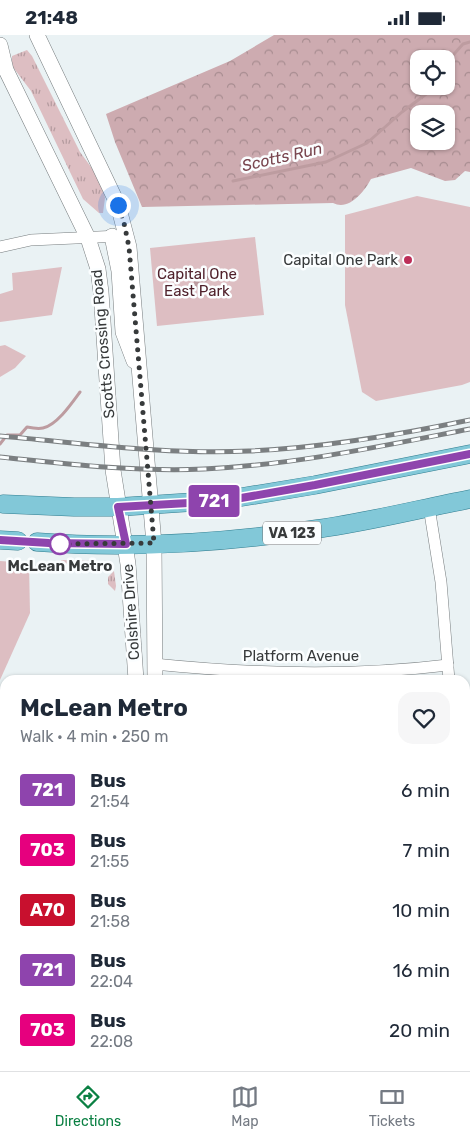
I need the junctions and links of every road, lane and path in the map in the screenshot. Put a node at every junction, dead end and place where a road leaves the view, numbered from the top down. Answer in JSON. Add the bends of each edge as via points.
{"nodes":[{"id":1,"x":37,"y":35,"type":"edge"},
{"id":2,"x":0,"y":45,"type":"edge"},
{"id":3,"x":119,"y":236,"type":"junction"},
{"id":4,"x":88,"y":238,"type":"junction"},
{"id":5,"x":0,"y":247,"type":"edge"},
{"id":6,"x":470,"y":454,"type":"edge"},
{"id":7,"x":470,"y":499,"type":"edge"},
{"id":8,"x":3,"y":504,"type":"dead end"},
{"id":9,"x":150,"y":505,"type":"junction"},
{"id":10,"x":118,"y":507,"type":"junction"},
{"id":11,"x":429,"y":507,"type":"junction"},
{"id":12,"x":0,"y":540,"type":"edge"},
{"id":13,"x":18,"y":541,"type":"dead end"},
{"id":14,"x":37,"y":542,"type":"dead end"},
{"id":15,"x":154,"y":543,"type":"junction"},
{"id":16,"x":126,"y":544,"type":"junction"},
{"id":17,"x":154,"y":664,"type":"junction"},
{"id":18,"x":448,"y":665,"type":"junction"},
{"id":19,"x":136,"y":675,"type":"edge"},
{"id":20,"x":155,"y":675,"type":"edge"},
{"id":21,"x":449,"y":675,"type":"edge"}],
"edges":[{"from":1,"to":3,"type":"main road","via":[[118,205]]},
{"from":2,"to":4,"type":"main road","name":"Scotts Crossing Road","via":[[6,70]]},
{"from":3,"to":4,"type":"street"},
{"from":3,"to":9,"type":"main road","via":[[131,273]]},
{"from":4,"to":5,"type":"street","via":[[31,240]]},
{"from":4,"to":10,"type":"main road","name":"Scotts Crossing Road","via":[[101,292]]},
{"from":6,"to":9,"type":"main road","via":[[224,501]]},
{"from":7,"to":11,"type":"main road","number":"VA 123"},
{"from":8,"to":10,"type":"main road"},
{"from":9,"to":10,"type":"main road"},
{"from":9,"to":15,"type":"main road"},
{"from":10,"to":16,"type":"main road","name":"Scotts Crossing Road"},
{"from":11,"to":15,"type":"main road","number":"VA 123","via":[[319,529],[258,537]]},
{"from":11,"to":18,"type":"street","via":[[441,582]]},
{"from":12,"to":13,"type":"main road"},
{"from":14,"to":16,"type":"main road","number":"VA 123"},
{"from":15,"to":16,"type":"main road","number":"VA 123"},
{"from":15,"to":17,"type":"main road","name":"Colshire Drive"},
{"from":16,"to":19,"type":"main road","name":"Colshire Drive"},
{"from":17,"to":18,"type":"street","name":"Platform Avenue","via":[[221,671],[306,674]]},
{"from":17,"to":20,"type":"main road","name":"Colshire Drive"},
{"from":18,"to":21,"type":"street"}]}
